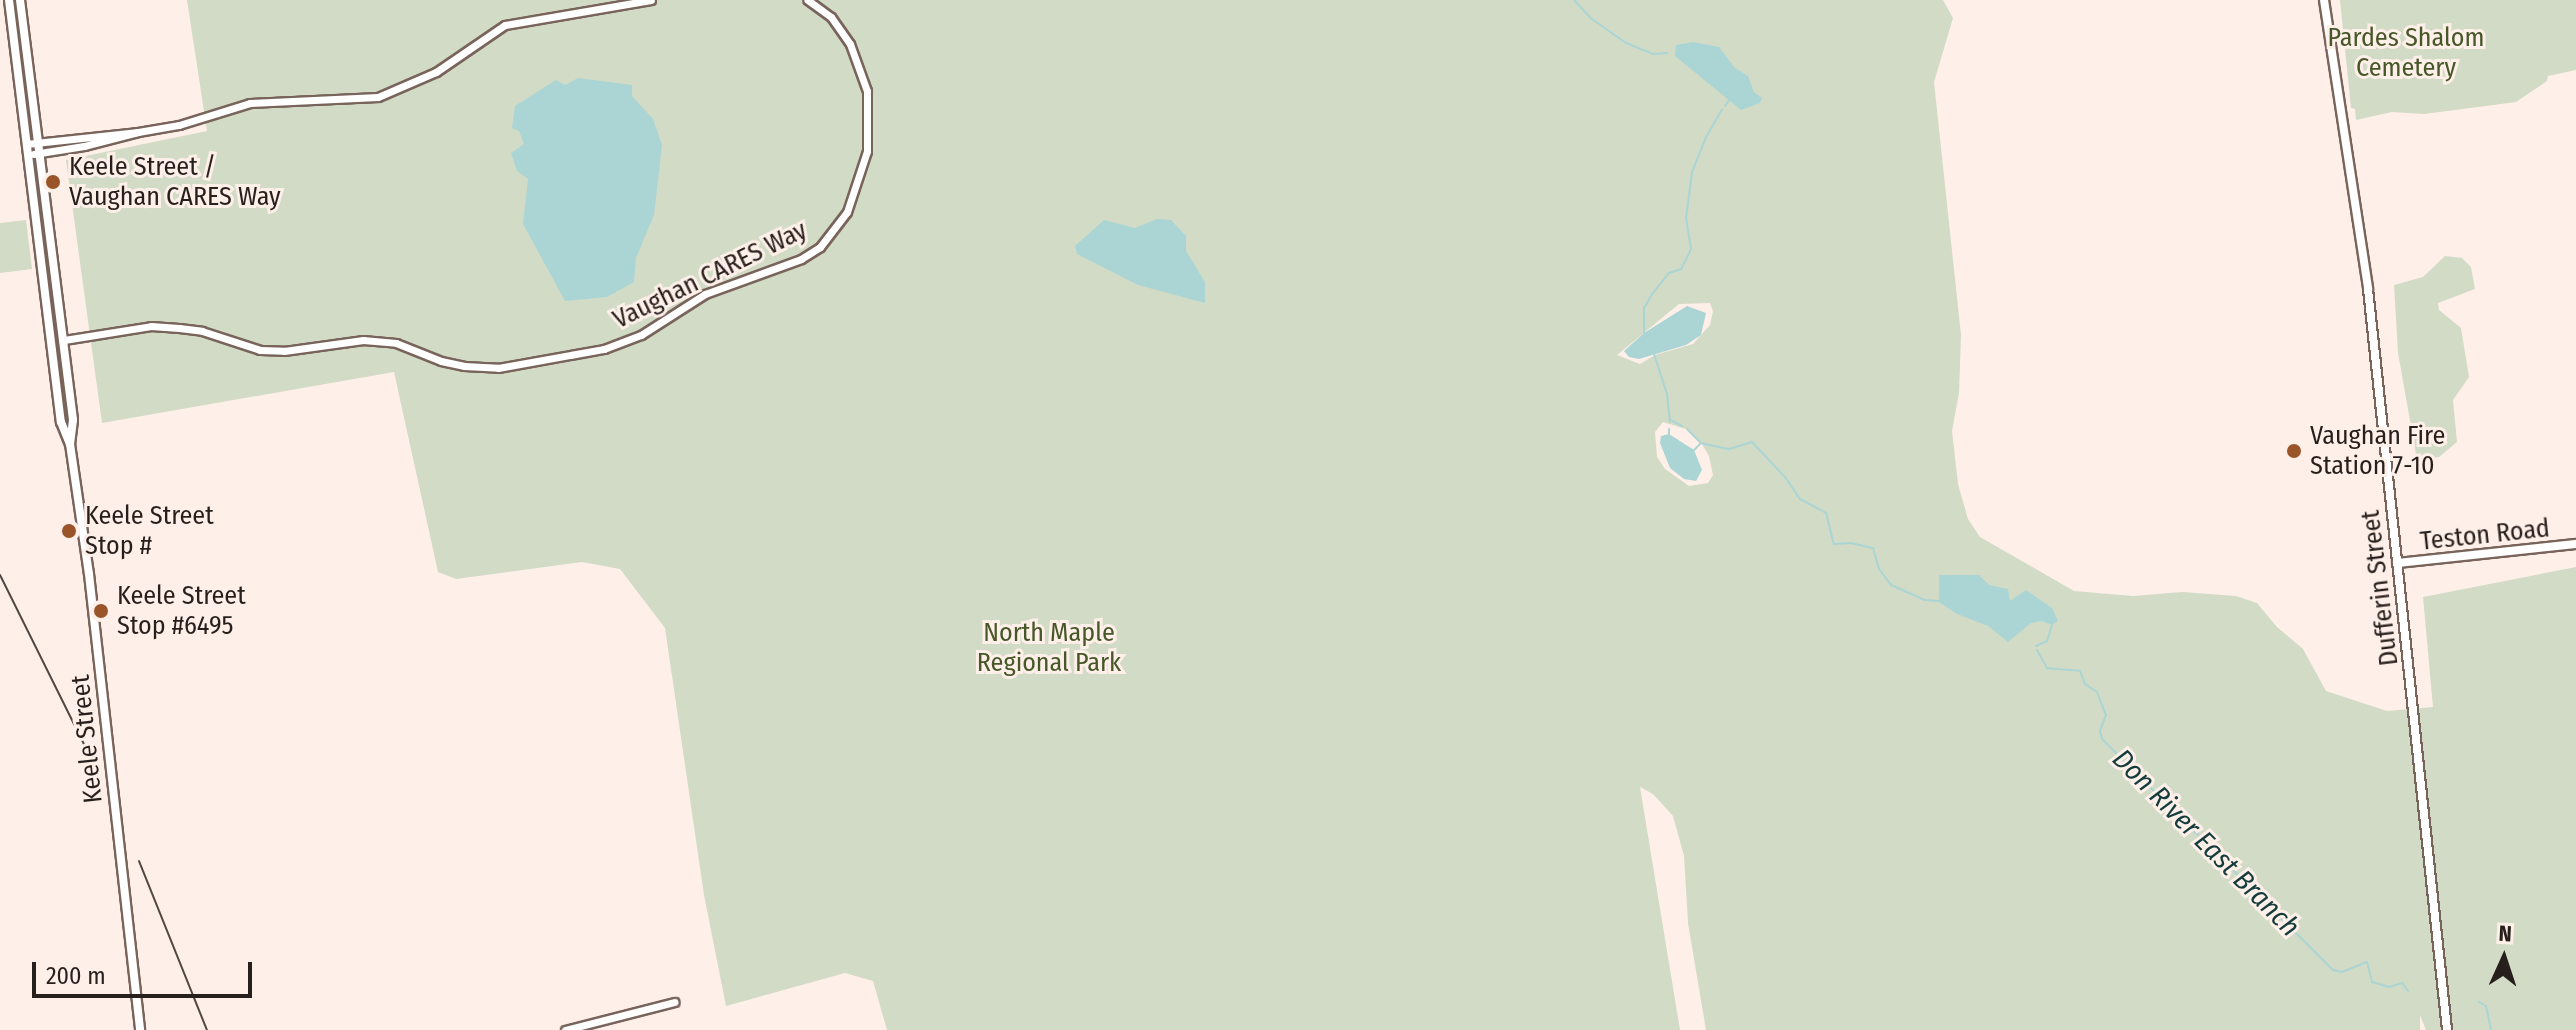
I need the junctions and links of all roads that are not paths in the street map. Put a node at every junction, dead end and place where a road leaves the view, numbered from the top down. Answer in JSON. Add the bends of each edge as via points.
{"nodes":[{"id":1,"x":9,"y":0,"type":"edge"},
{"id":2,"x":20,"y":0,"type":"edge"},
{"id":3,"x":651,"y":0,"type":"edge"},
{"id":4,"x":808,"y":0,"type":"edge"},
{"id":5,"x":2324,"y":0,"type":"edge"},
{"id":6,"x":26,"y":144,"type":"junction"},
{"id":7,"x":39,"y":148,"type":"junction"},
{"id":8,"x":28,"y":155,"type":"junction"},
{"id":9,"x":64,"y":340,"type":"junction"},
{"id":10,"x":70,"y":444,"type":"junction"},
{"id":11,"x":2576,"y":544,"type":"edge"},
{"id":12,"x":2397,"y":563,"type":"junction"},
{"id":13,"x":674,"y":1002,"type":"dead end"},
{"id":14,"x":140,"y":1030,"type":"edge"},
{"id":15,"x":565,"y":1030,"type":"edge"},
{"id":16,"x":2447,"y":1030,"type":"edge"}],
"edges":[{"from":1,"to":6,"type":"main road","name":"Keele Street"},
{"from":2,"to":7,"type":"main road","name":"Keele Street"},
{"from":3,"to":7,"type":"street","via":[[505,25],[436,72],[378,97],[250,103],[84,146]]},
{"from":4,"to":9,"type":"street","name":"Vaughan CARES Way","via":[[831,17],[850,44],[867,91],[867,151],[847,212],[820,247],[801,259],[705,294],[641,335],[604,349],[498,368],[441,361],[396,343],[363,340],[260,350],[202,331],[151,326]]},
{"from":5,"to":12,"type":"main road","name":"Dufferin Street","via":[[2368,289]]},
{"from":6,"to":7,"type":"street"},
{"from":6,"to":8,"type":"main road","name":"Keele Street"},
{"from":7,"to":8,"type":"street"},
{"from":7,"to":9,"type":"main road","name":"Keele Street"},
{"from":8,"to":10,"type":"main road","name":"Keele Street","via":[[61,422]]},
{"from":9,"to":10,"type":"main road","name":"Keele Street","via":[[73,420]]},
{"from":10,"to":14,"type":"main road","name":"Keele Street"},
{"from":11,"to":12,"type":"main road","name":"Teston Road"},
{"from":12,"to":16,"type":"main road","name":"Dufferin Street"},
{"from":13,"to":15,"type":"street"}]}
